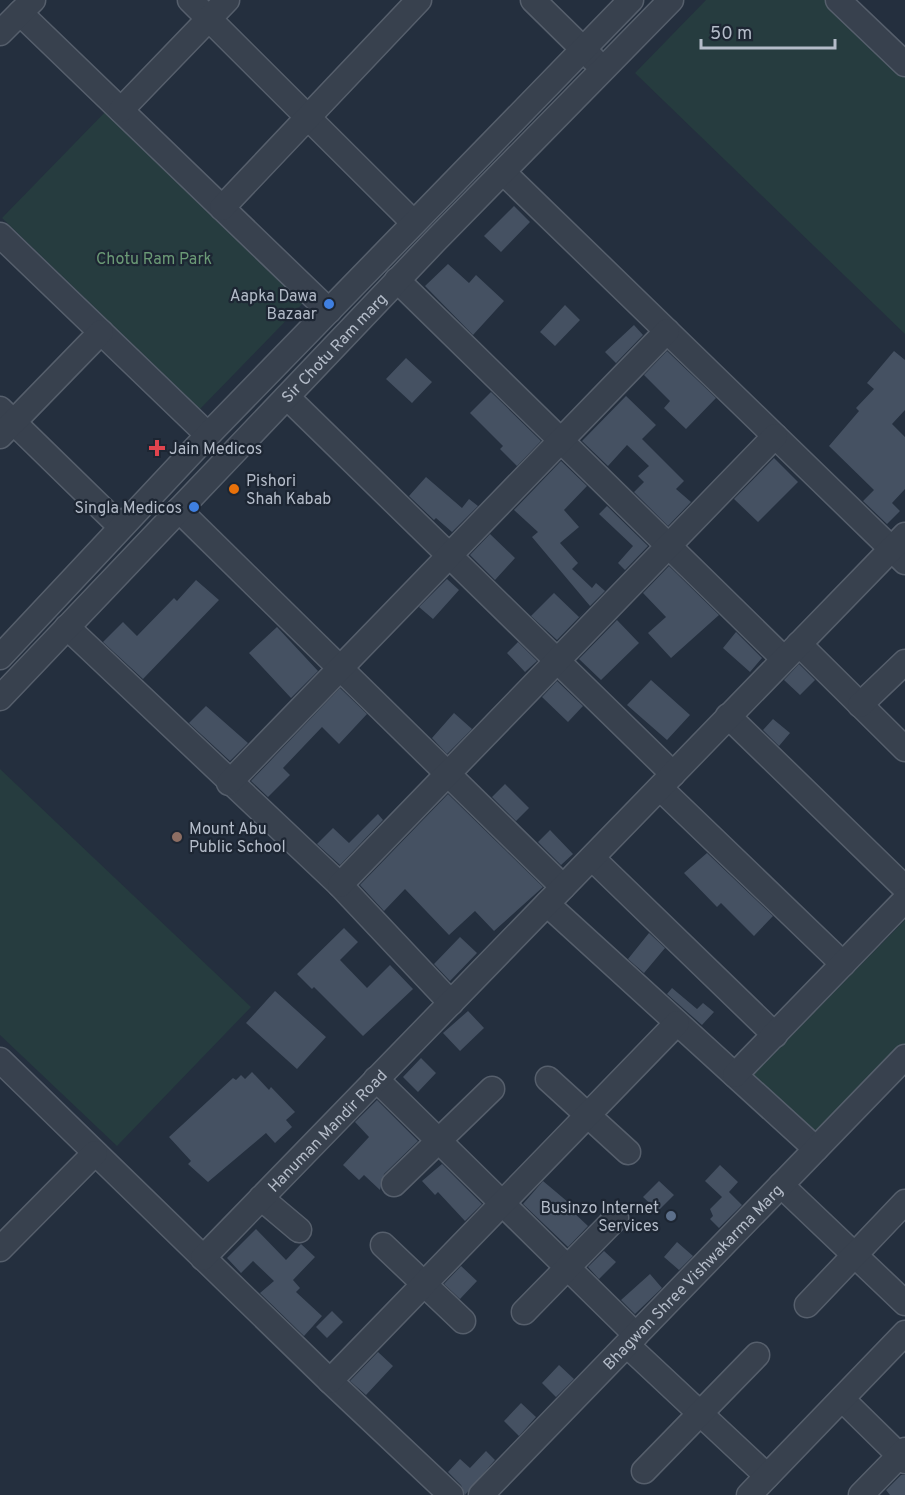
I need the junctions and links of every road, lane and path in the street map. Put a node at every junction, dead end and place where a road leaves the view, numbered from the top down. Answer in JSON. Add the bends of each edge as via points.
{"nodes":[{"id":1,"x":190,"y":0,"type":"edge"},
{"id":2,"x":227,"y":0,"type":"edge"},
{"id":3,"x":419,"y":0,"type":"edge"},
{"id":4,"x":533,"y":0,"type":"edge"},
{"id":5,"x":631,"y":0,"type":"edge"},
{"id":6,"x":671,"y":0,"type":"edge"},
{"id":7,"x":838,"y":0,"type":"edge"},
{"id":8,"x":26,"y":6,"type":"edge"},
{"id":9,"x":209,"y":18,"type":"junction"},
{"id":10,"x":0,"y":33,"type":"edge"},
{"id":11,"x":583,"y":49,"type":"junction"},
{"id":12,"x":900,"y":50,"type":"edge"},
{"id":13,"x":603,"y":69,"type":"junction"},
{"id":14,"x":122,"y":110,"type":"junction"},
{"id":15,"x":307,"y":116,"type":"junction"},
{"id":16,"x":503,"y":172,"type":"junction"},
{"id":17,"x":222,"y":208,"type":"junction"},
{"id":18,"x":413,"y":222,"type":"junction"},
{"id":19,"x":0,"y":234,"type":"edge"},
{"id":20,"x":397,"y":280,"type":"junction"},
{"id":21,"x":329,"y":311,"type":"junction"},
{"id":22,"x":667,"y":331,"type":"junction"},
{"id":23,"x":101,"y":333,"type":"junction"},
{"id":24,"x":287,"y":397,"type":"junction"},
{"id":25,"x":5,"y":422,"type":"edge"},
{"id":26,"x":207,"y":435,"type":"junction"},
{"id":27,"x":775,"y":436,"type":"junction"},
{"id":28,"x":561,"y":440,"type":"junction"},
{"id":29,"x":179,"y":510,"type":"junction"},
{"id":30,"x":121,"y":527,"type":"junction"},
{"id":31,"x":668,"y":546,"type":"junction"},
{"id":32,"x":900,"y":549,"type":"edge"},
{"id":33,"x":449,"y":555,"type":"junction"},
{"id":34,"x":67,"y":627,"type":"junction"},
{"id":35,"x":792,"y":651,"type":"junction"},
{"id":36,"x":0,"y":657,"type":"edge"},
{"id":37,"x":557,"y":660,"type":"junction"},
{"id":38,"x":905,"y":662,"type":"edge"},
{"id":39,"x":340,"y":668,"type":"junction"},
{"id":40,"x":0,"y":698,"type":"edge"},
{"id":41,"x":860,"y":705,"type":"junction"},
{"id":42,"x":728,"y":716,"type":"junction"},
{"id":43,"x":905,"y":749,"type":"edge"},
{"id":44,"x":447,"y":774,"type":"junction"},
{"id":45,"x":667,"y":781,"type":"junction"},
{"id":46,"x":229,"y":783,"type":"junction"},
{"id":47,"x":592,"y":858,"type":"junction"},
{"id":48,"x":340,"y":885,"type":"junction"},
{"id":49,"x":905,"y":888,"type":"edge"},
{"id":50,"x":555,"y":896,"type":"junction"},
{"id":51,"x":905,"y":900,"type":"edge"},
{"id":52,"x":843,"y":964,"type":"junction"},
{"id":53,"x":451,"y":1003,"type":"junction"},
{"id":54,"x":677,"y":1023,"type":"junction"},
{"id":55,"x":775,"y":1035,"type":"junction"},
{"id":56,"x":905,"y":1057,"type":"edge"},
{"id":57,"x":0,"y":1060,"type":"edge"},
{"id":58,"x":735,"y":1075,"type":"junction"},
{"id":59,"x":376,"y":1079,"type":"junction"},
{"id":60,"x":548,"y":1079,"type":"dead end"},
{"id":61,"x":492,"y":1089,"type":"dead end"},
{"id":62,"x":587,"y":1115,"type":"junction"},
{"id":63,"x":439,"y":1141,"type":"junction"},
{"id":64,"x":816,"y":1149,"type":"junction"},
{"id":65,"x":628,"y":1152,"type":"dead end"},
{"id":66,"x":95,"y":1153,"type":"junction"},
{"id":67,"x":394,"y":1184,"type":"dead end"},
{"id":68,"x":781,"y":1185,"type":"junction"},
{"id":69,"x":261,"y":1198,"type":"junction"},
{"id":70,"x":905,"y":1202,"type":"edge"},
{"id":71,"x":502,"y":1203,"type":"junction"},
{"id":72,"x":616,"y":1218,"type":"dead end"},
{"id":73,"x":299,"y":1230,"type":"dead end"},
{"id":74,"x":383,"y":1245,"type":"dead end"},
{"id":75,"x":0,"y":1249,"type":"edge"},
{"id":76,"x":855,"y":1255,"type":"junction"},
{"id":77,"x":203,"y":1258,"type":"junction"},
{"id":78,"x":568,"y":1268,"type":"junction"},
{"id":79,"x":424,"y":1284,"type":"junction"},
{"id":80,"x":905,"y":1303,"type":"edge"},
{"id":81,"x":807,"y":1305,"type":"dead end"},
{"id":82,"x":524,"y":1312,"type":"dead end"},
{"id":83,"x":463,"y":1321,"type":"dead end"},
{"id":84,"x":905,"y":1333,"type":"edge"},
{"id":85,"x":632,"y":1340,"type":"junction"},
{"id":86,"x":757,"y":1355,"type":"dead end"},
{"id":87,"x":330,"y":1381,"type":"junction"},
{"id":88,"x":842,"y":1399,"type":"junction"},
{"id":89,"x":700,"y":1413,"type":"junction"},
{"id":90,"x":903,"y":1456,"type":"edge"},
{"id":91,"x":644,"y":1471,"type":"dead end"},
{"id":92,"x":767,"y":1476,"type":"junction"},
{"id":93,"x":451,"y":1495,"type":"edge"},
{"id":94,"x":482,"y":1495,"type":"edge"},
{"id":95,"x":749,"y":1495,"type":"edge"},
{"id":96,"x":861,"y":1495,"type":"edge"}],
"edges":[{"from":1,"to":9,"type":"street"},
{"from":2,"to":9,"type":"street"},
{"from":3,"to":15,"type":"street"},
{"from":4,"to":11,"type":"street"},
{"from":5,"to":11,"type":"street","name":"Sir Chotu Ram marg"},
{"from":6,"to":13,"type":"street","name":"Sir Chotu Ram marg"},
{"from":7,"to":12,"type":"street"},
{"from":8,"to":10,"type":"street"},
{"from":8,"to":14,"type":"street"},
{"from":9,"to":14,"type":"street"},
{"from":9,"to":15,"type":"street"},
{"from":11,"to":13,"type":"street"},
{"from":11,"to":18,"type":"street","name":"Sir Chotu Ram marg"},
{"from":13,"to":16,"type":"street","name":"Sir Chotu Ram marg"},
{"from":14,"to":17,"type":"street"},
{"from":15,"to":17,"type":"street"},
{"from":15,"to":18,"type":"street"},
{"from":16,"to":20,"type":"street","name":"Sir Chotu Ram marg"},
{"from":16,"to":22,"type":"street"},
{"from":17,"to":21,"type":"street"},
{"from":18,"to":21,"type":"street","name":"Sir Chotu Ram marg"},
{"from":19,"to":23,"type":"street"},
{"from":20,"to":24,"type":"street","name":"Sir Chotu Ram marg"},
{"from":20,"to":28,"type":"street"},
{"from":21,"to":26,"type":"street","name":"Sir Chotu Ram marg"},
{"from":22,"to":27,"type":"street"},
{"from":22,"to":28,"type":"street"},
{"from":23,"to":25,"type":"street"},
{"from":23,"to":26,"type":"street"},
{"from":24,"to":29,"type":"street","name":"Sir Chotu Ram marg"},
{"from":24,"to":33,"type":"street"},
{"from":25,"to":30,"type":"street"},
{"from":26,"to":30,"type":"street","name":"Sir Chotu Ram marg"},
{"from":27,"to":31,"type":"street"},
{"from":27,"to":32,"type":"street"},
{"from":28,"to":31,"type":"street"},
{"from":28,"to":33,"type":"street"},
{"from":29,"to":34,"type":"street","name":"Sir Chotu Ram marg"},
{"from":29,"to":39,"type":"street"},
{"from":30,"to":36,"type":"street","name":"Sir Chotu Ram marg"},
{"from":31,"to":35,"type":"street"},
{"from":31,"to":37,"type":"street"},
{"from":32,"to":35,"type":"street","name":"Hanuman Mandir Road"},
{"from":33,"to":37,"type":"street"},
{"from":33,"to":39,"type":"street"},
{"from":34,"to":40,"type":"street","name":"Sir Chotu Ram marg"},
{"from":34,"to":46,"type":"street"},
{"from":35,"to":41,"type":"street"},
{"from":35,"to":42,"type":"street","name":"Hanuman Mandir Road"},
{"from":37,"to":44,"type":"street"},
{"from":37,"to":45,"type":"street"},
{"from":38,"to":41,"type":"street"},
{"from":39,"to":44,"type":"street"},
{"from":39,"to":46,"type":"street"},
{"from":41,"to":43,"type":"street"},
{"from":42,"to":45,"type":"street","name":"Hanuman Mandir Road"},
{"from":42,"to":49,"type":"street"},
{"from":44,"to":48,"type":"street"},
{"from":44,"to":50,"type":"street"},
{"from":45,"to":47,"type":"street","name":"Hanuman Mandir Road"},
{"from":45,"to":52,"type":"street"},
{"from":46,"to":48,"type":"street"},
{"from":47,"to":50,"type":"street","name":"Hanuman Mandir Road"},
{"from":47,"to":55,"type":"street"},
{"from":48,"to":53,"type":"street"},
{"from":50,"to":53,"type":"street","name":"Hanuman Mandir Road"},
{"from":50,"to":54,"type":"street"},
{"from":51,"to":52,"type":"street"},
{"from":52,"to":55,"type":"street"},
{"from":53,"to":59,"type":"street","name":"Hanuman Mandir Road"},
{"from":54,"to":58,"type":"street"},
{"from":54,"to":62,"type":"street"},
{"from":55,"to":58,"type":"street"},
{"from":56,"to":64,"type":"street","name":"Bhagwan Shree Vishwakarma Marg"},
{"from":57,"to":66,"type":"street"},
{"from":58,"to":64,"type":"street"},
{"from":59,"to":63,"type":"street"},
{"from":59,"to":69,"type":"street","name":"Hanuman Mandir Road"},
{"from":60,"to":62,"type":"street"},
{"from":61,"to":63,"type":"street"},
{"from":62,"to":65,"type":"street"},
{"from":62,"to":71,"type":"street"},
{"from":63,"to":67,"type":"street"},
{"from":63,"to":71,"type":"street"},
{"from":64,"to":68,"type":"street","name":"Bhagwan Shree Vishwakarma Marg"},
{"from":66,"to":75,"type":"street"},
{"from":66,"to":77,"type":"street"},
{"from":68,"to":76,"type":"street"},
{"from":68,"to":85,"type":"street","name":"Bhagwan Shree Vishwakarma Marg"},
{"from":69,"to":73,"type":"street"},
{"from":69,"to":77,"type":"street","name":"Hanuman Mandir Road"},
{"from":70,"to":76,"type":"street"},
{"from":71,"to":78,"type":"street"},
{"from":71,"to":79,"type":"street"},
{"from":72,"to":78,"type":"street"},
{"from":74,"to":79,"type":"street"},
{"from":76,"to":80,"type":"street"},
{"from":76,"to":81,"type":"street"},
{"from":77,"to":87,"type":"street"},
{"from":78,"to":82,"type":"street"},
{"from":78,"to":85,"type":"street"},
{"from":79,"to":83,"type":"street"},
{"from":79,"to":87,"type":"street"},
{"from":84,"to":88,"type":"street"},
{"from":85,"to":89,"type":"street"},
{"from":85,"to":94,"type":"street","name":"Bhagwan Shree Vishwakarma Marg"},
{"from":86,"to":89,"type":"street"},
{"from":87,"to":93,"type":"street"},
{"from":88,"to":90,"type":"street"},
{"from":88,"to":92,"type":"street"},
{"from":89,"to":91,"type":"street"},
{"from":89,"to":92,"type":"street"},
{"from":90,"to":96,"type":"street"},
{"from":92,"to":95,"type":"street"}]}
